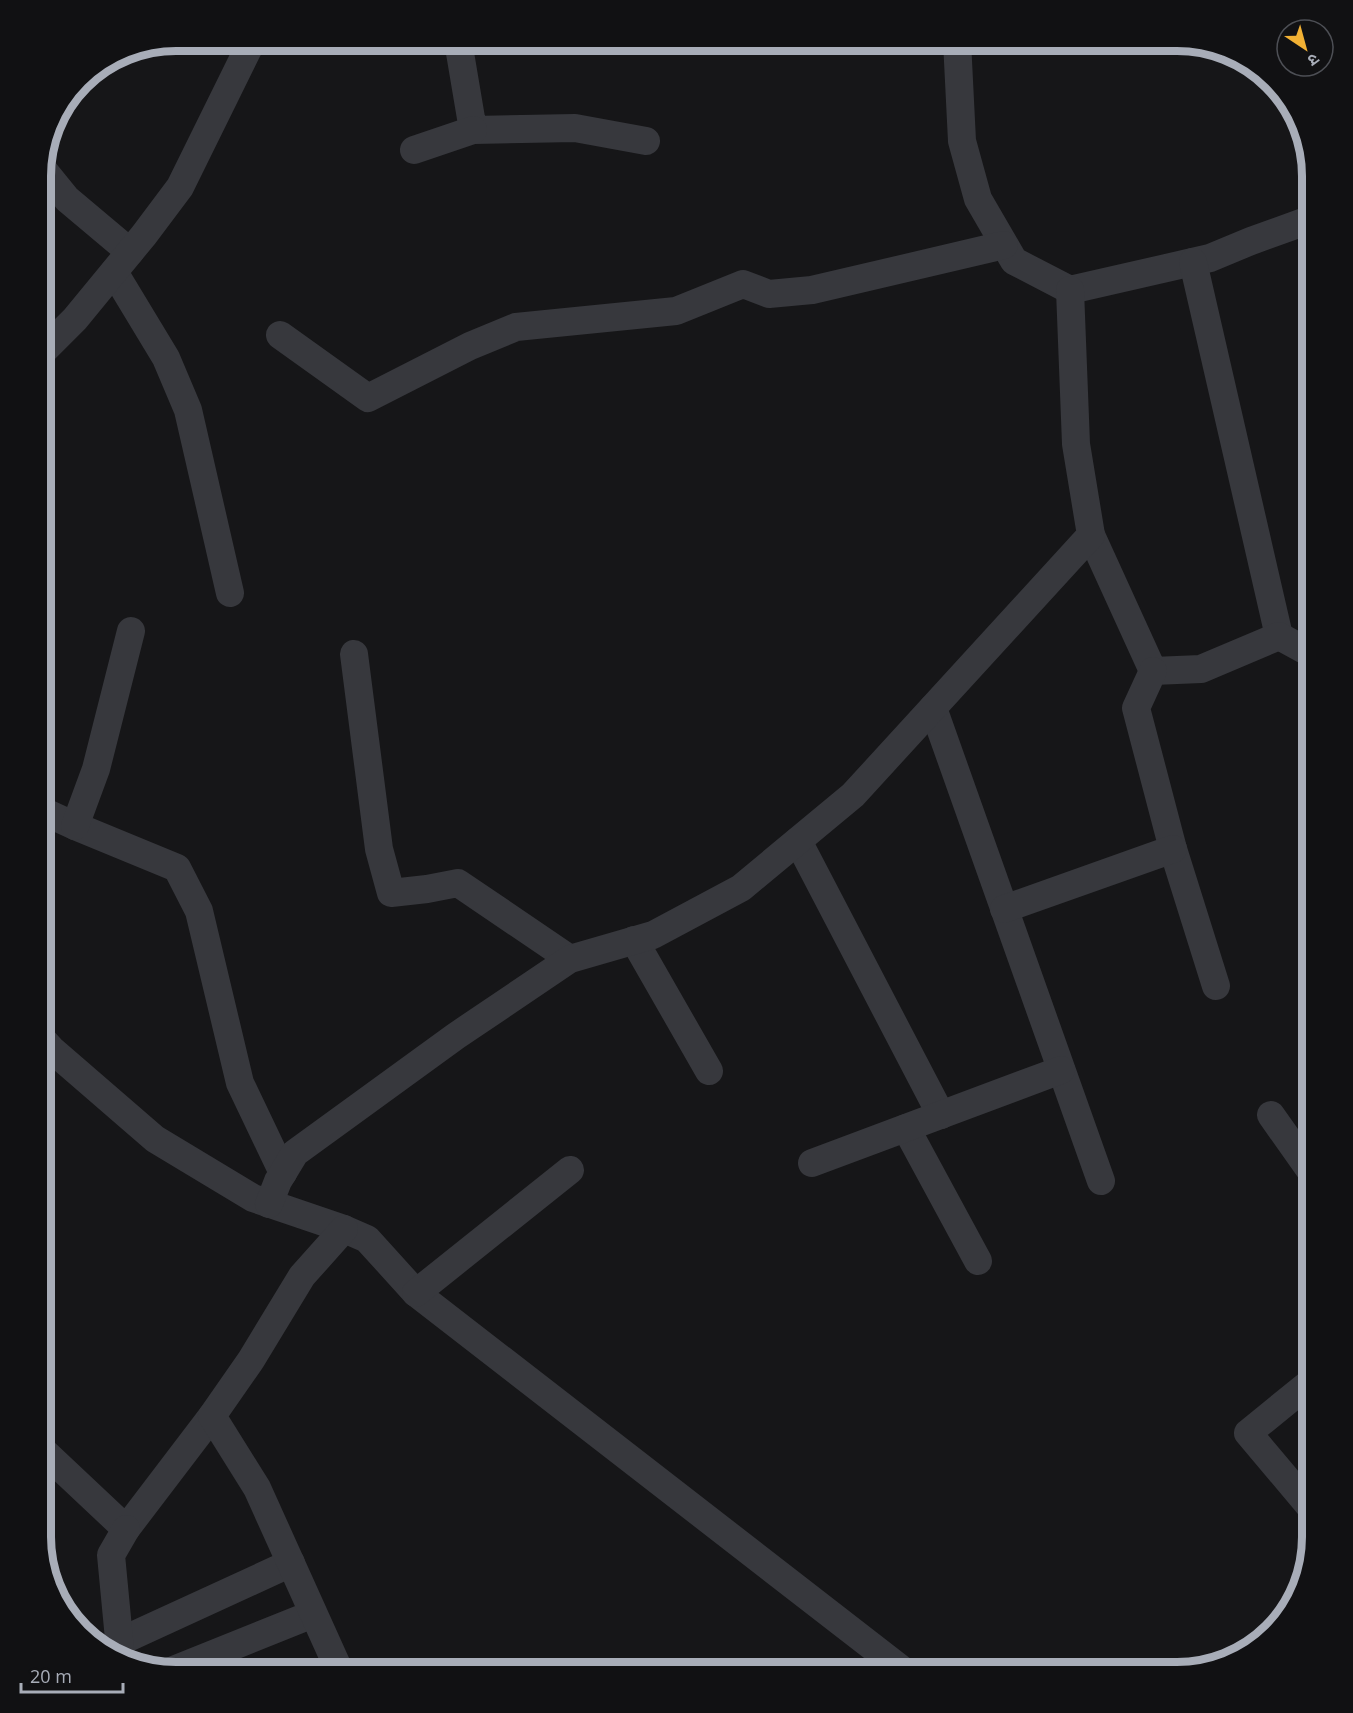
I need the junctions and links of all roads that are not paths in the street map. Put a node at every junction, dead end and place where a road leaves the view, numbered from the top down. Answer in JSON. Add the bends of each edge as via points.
{"nodes":[{"id":1,"x":247,"y":51,"type":"edge"},
{"id":2,"x":460,"y":51,"type":"edge"},
{"id":3,"x":958,"y":51,"type":"edge"},
{"id":4,"x":473,"y":130,"type":"junction"},
{"id":5,"x":646,"y":141,"type":"dead end"},
{"id":6,"x":414,"y":150,"type":"dead end"},
{"id":7,"x":51,"y":180,"type":"edge"},
{"id":8,"x":1302,"y":223,"type":"edge"},
{"id":9,"x":1004,"y":245,"type":"junction"},
{"id":10,"x":122,"y":262,"type":"junction"},
{"id":11,"x":1193,"y":262,"type":"junction"},
{"id":12,"x":1070,"y":290,"type":"junction"},
{"id":13,"x":280,"y":335,"type":"dead end"},
{"id":14,"x":51,"y":343,"type":"edge"},
{"id":15,"x":1092,"y":535,"type":"junction"},
{"id":16,"x":230,"y":593,"type":"dead end"},
{"id":17,"x":131,"y":631,"type":"dead end"},
{"id":18,"x":1279,"y":636,"type":"junction"},
{"id":19,"x":1302,"y":649,"type":"edge"},
{"id":20,"x":354,"y":654,"type":"dead end"},
{"id":21,"x":1153,"y":671,"type":"junction"},
{"id":22,"x":933,"y":708,"type":"junction"},
{"id":23,"x":51,"y":815,"type":"edge"},
{"id":24,"x":75,"y":826,"type":"junction"},
{"id":25,"x":798,"y":841,"type":"junction"},
{"id":26,"x":1173,"y":849,"type":"junction"},
{"id":27,"x":1005,"y":909,"type":"junction"},
{"id":28,"x":634,"y":940,"type":"junction"},
{"id":29,"x":570,"y":959,"type":"junction"},
{"id":30,"x":1216,"y":986,"type":"dead end"},
{"id":31,"x":51,"y":1049,"type":"edge"},
{"id":32,"x":1061,"y":1070,"type":"junction"},
{"id":33,"x":709,"y":1071,"type":"dead end"},
{"id":34,"x":941,"y":1115,"type":"junction"},
{"id":35,"x":1271,"y":1115,"type":"dead end"},
{"id":36,"x":906,"y":1128,"type":"junction"},
{"id":37,"x":1302,"y":1159,"type":"edge"},
{"id":38,"x":812,"y":1163,"type":"dead end"},
{"id":39,"x":570,"y":1170,"type":"dead end"},
{"id":40,"x":283,"y":1173,"type":"junction"},
{"id":41,"x":1101,"y":1181,"type":"dead end"},
{"id":42,"x":269,"y":1204,"type":"junction"},
{"id":43,"x":344,"y":1229,"type":"junction"},
{"id":44,"x":978,"y":1261,"type":"dead end"},
{"id":45,"x":416,"y":1293,"type":"junction"},
{"id":46,"x":1302,"y":1389,"type":"edge"},
{"id":47,"x":212,"y":1416,"type":"junction"},
{"id":48,"x":51,"y":1459,"type":"edge"},
{"id":49,"x":1302,"y":1497,"type":"edge"},
{"id":50,"x":126,"y":1529,"type":"junction"},
{"id":51,"x":291,"y":1563,"type":"junction"},
{"id":52,"x":313,"y":1614,"type":"junction"},
{"id":53,"x":120,"y":1648,"type":"edge"},
{"id":54,"x":123,"y":1650,"type":"edge"},
{"id":55,"x":193,"y":1662,"type":"edge"},
{"id":56,"x":335,"y":1662,"type":"edge"},
{"id":57,"x":891,"y":1662,"type":"edge"}],
"edges":[{"from":1,"to":10,"type":"street","via":[[180,187]]},
{"from":2,"to":4,"type":"street"},
{"from":3,"to":9,"type":"street","via":[[962,141],[978,199]]},
{"from":4,"to":5,"type":"street","via":[[575,128]]},
{"from":4,"to":6,"type":"street"},
{"from":7,"to":10,"type":"street"},
{"from":8,"to":11,"type":"street"},
{"from":9,"to":12,"type":"street","via":[[1014,261]]},
{"from":9,"to":13,"type":"street","via":[[813,290],[769,294],[743,284],[676,311],[516,327],[470,346],[368,399]]},
{"from":10,"to":14,"type":"street"},
{"from":10,"to":16,"type":"street","via":[[188,410]]},
{"from":11,"to":12,"type":"street"},
{"from":11,"to":18,"type":"street"},
{"from":12,"to":15,"type":"street","via":[[1076,444]]},
{"from":15,"to":21,"type":"street"},
{"from":15,"to":22,"type":"street"},
{"from":17,"to":24,"type":"street","via":[[96,769]]},
{"from":18,"to":19,"type":"street"},
{"from":18,"to":21,"type":"street","via":[[1202,669]]},
{"from":20,"to":29,"type":"street","via":[[379,849],[391,893],[458,883]]},
{"from":21,"to":26,"type":"street","via":[[1136,708]]},
{"from":22,"to":25,"type":"street","via":[[853,795]]},
{"from":22,"to":27,"type":"street"},
{"from":23,"to":24,"type":"street"},
{"from":24,"to":40,"type":"street","via":[[177,868],[200,911],[240,1083]]},
{"from":25,"to":28,"type":"street","via":[[741,888]]},
{"from":25,"to":34,"type":"street"},
{"from":26,"to":27,"type":"street"},
{"from":26,"to":30,"type":"street"},
{"from":27,"to":32,"type":"street"},
{"from":28,"to":29,"type":"street"},
{"from":28,"to":33,"type":"street"},
{"from":29,"to":40,"type":"street","via":[[456,1036],[296,1153]]},
{"from":31,"to":42,"type":"street","via":[[155,1139]]},
{"from":32,"to":34,"type":"street"},
{"from":32,"to":41,"type":"street"},
{"from":34,"to":36,"type":"street"},
{"from":35,"to":37,"type":"street"},
{"from":36,"to":38,"type":"street"},
{"from":36,"to":44,"type":"street"},
{"from":39,"to":45,"type":"street"},
{"from":40,"to":42,"type":"street"},
{"from":42,"to":43,"type":"street"},
{"from":43,"to":45,"type":"street","via":[[367,1239]]},
{"from":43,"to":47,"type":"street","via":[[302,1276]]},
{"from":45,"to":57,"type":"street"},
{"from":46,"to":49,"type":"street","via":[[1248,1433]]},
{"from":47,"to":50,"type":"street"},
{"from":47,"to":51,"type":"street","via":[[257,1488]]},
{"from":48,"to":50,"type":"street"},
{"from":50,"to":53,"type":"street","via":[[111,1555]]},
{"from":51,"to":52,"type":"street"},
{"from":51,"to":54,"type":"street"},
{"from":52,"to":55,"type":"street"},
{"from":52,"to":56,"type":"street"}]}
